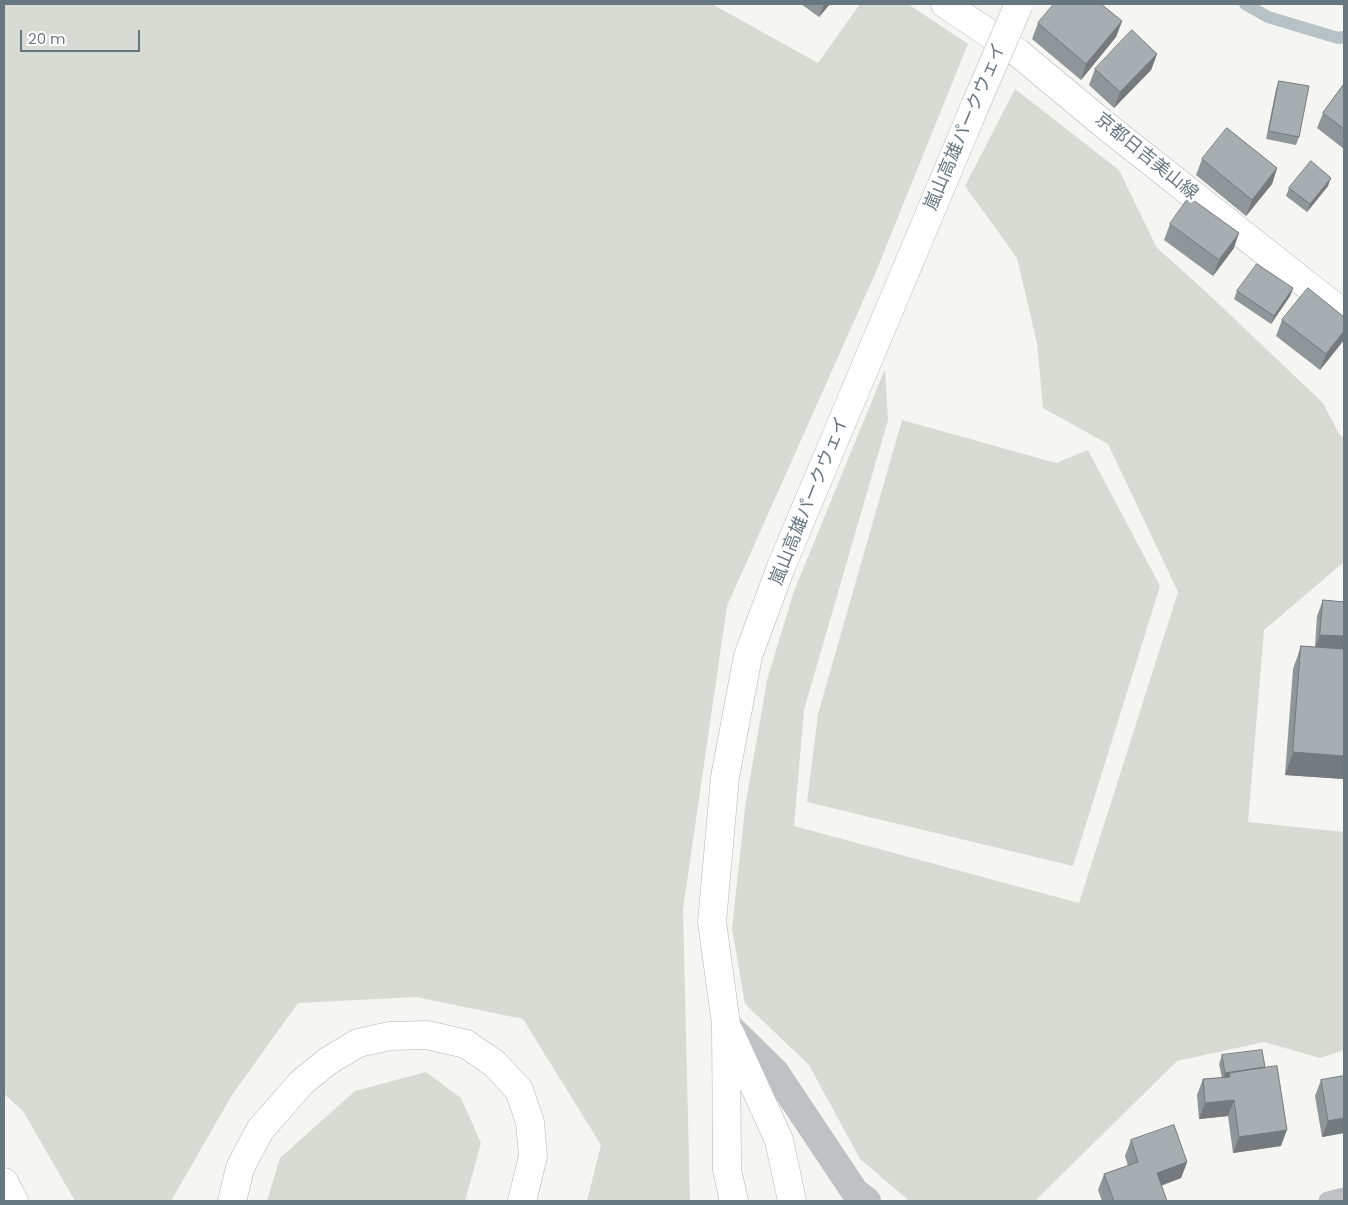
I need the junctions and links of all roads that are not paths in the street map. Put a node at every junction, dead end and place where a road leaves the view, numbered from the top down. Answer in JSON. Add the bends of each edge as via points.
{"nodes":[{"id":1,"x":945,"y":4,"type":"edge"},
{"id":2,"x":1019,"y":4,"type":"edge"},
{"id":3,"x":1342,"y":309,"type":"edge"},
{"id":4,"x":726,"y":1024,"type":"junction"},
{"id":5,"x":4,"y":1182,"type":"edge"},
{"id":6,"x":1344,"y":1197,"type":"edge"},
{"id":7,"x":14,"y":1201,"type":"edge"},
{"id":8,"x":232,"y":1201,"type":"edge"},
{"id":9,"x":522,"y":1201,"type":"edge"},
{"id":10,"x":734,"y":1201,"type":"edge"},
{"id":11,"x":792,"y":1201,"type":"edge"},
{"id":12,"x":867,"y":1201,"type":"edge"},
{"id":13,"x":1328,"y":1201,"type":"edge"}],
"edges":[{"from":1,"to":3,"type":"street","name":"京都日吉美山線","via":[[1017,52],[1106,126]]},
{"from":2,"to":4,"type":"street","name":"嵐山高雄パークウェイ","bridge":true,"via":[[781,567],[748,656],[725,777],[712,922]]},
{"from":4,"to":10,"type":"street","name":"嵐山高雄パークウェイ","via":[[727,1170]]},
{"from":4,"to":11,"type":"street","name":"嵐山高雄パークウェイ","via":[[779,1140]]},
{"from":4,"to":12,"type":"street","via":[[775,1072],[854,1192]]},
{"from":5,"to":7,"type":"street"},
{"from":6,"to":13,"type":"lane"},
{"from":8,"to":9,"type":"street","via":[[240,1168],[260,1130],[301,1083],[358,1043],[390,1036],[427,1035],[466,1044],[495,1064],[519,1090],[530,1122],[533,1156]]}]}
